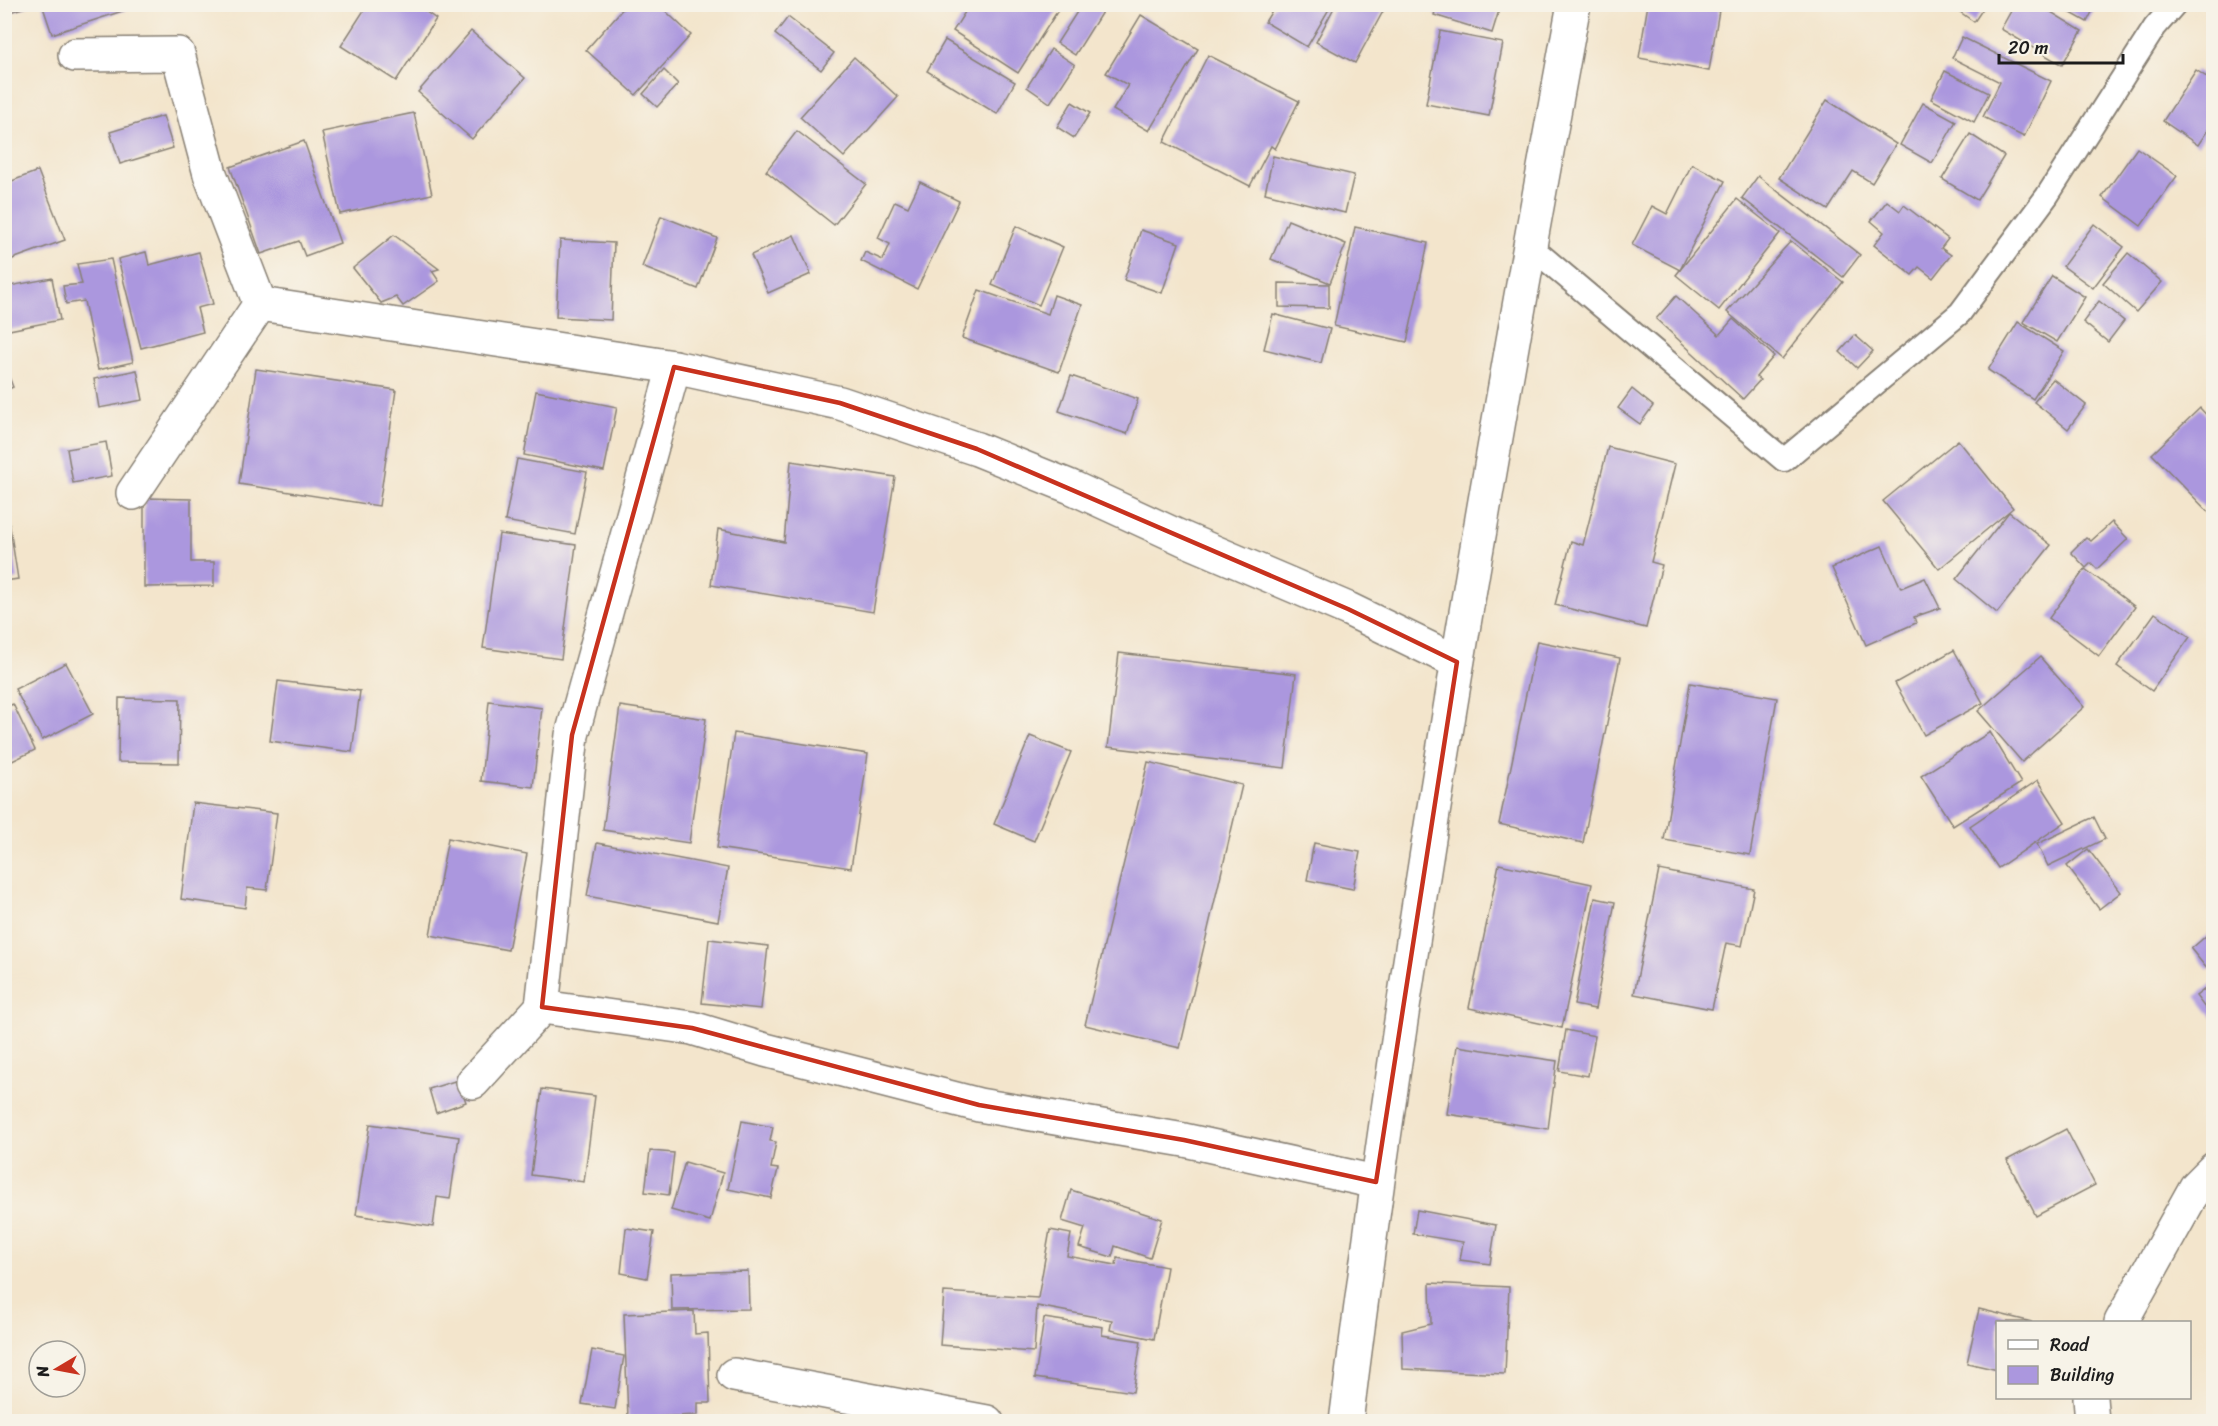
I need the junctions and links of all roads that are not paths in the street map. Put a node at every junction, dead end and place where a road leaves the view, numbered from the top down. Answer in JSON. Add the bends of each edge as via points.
{"nodes":[{"id":1,"x":1575,"y":4,"type":"edge"},
{"id":2,"x":2175,"y":4,"type":"edge"},
{"id":3,"x":75,"y":55,"type":"dead end"},
{"id":4,"x":1530,"y":246,"type":"junction"},
{"id":5,"x":260,"y":304,"type":"junction"},
{"id":6,"x":674,"y":366,"type":"junction"},
{"id":7,"x":133,"y":493,"type":"dead end"},
{"id":8,"x":1457,"y":662,"type":"junction"},
{"id":9,"x":542,"y":1007,"type":"junction"},
{"id":10,"x":473,"y":1082,"type":"dead end"},
{"id":11,"x":2214,"y":1169,"type":"edge"},
{"id":12,"x":1376,"y":1182,"type":"junction"},
{"id":13,"x":2122,"y":1321,"type":"edge"},
{"id":14,"x":734,"y":1375,"type":"dead end"},
{"id":15,"x":2090,"y":1399,"type":"edge"},
{"id":16,"x":987,"y":1422,"type":"edge"},
{"id":17,"x":1346,"y":1422,"type":"edge"},
{"id":18,"x":2092,"y":1422,"type":"edge"}],
"edges":[{"from":1,"to":4,"type":"street"},
{"from":2,"to":4,"type":"lane","via":[[2155,27],[2047,196],[1959,313],[1784,460]]},
{"from":3,"to":5,"type":"street","via":[[178,54],[210,174]]},
{"from":4,"to":8,"type":"street"},
{"from":5,"to":6,"type":"street"},
{"from":5,"to":7,"type":"street"},
{"from":6,"to":8,"type":"street","via":[[840,403],[977,449],[1348,609]]},
{"from":6,"to":9,"type":"street","via":[[572,735]]},
{"from":8,"to":12,"type":"street"},
{"from":9,"to":10,"type":"street"},
{"from":9,"to":12,"type":"street","via":[[692,1028],[979,1105],[1184,1140]]},
{"from":11,"to":13,"type":"street","via":[[2196,1187]]},
{"from":12,"to":17,"type":"street"},
{"from":14,"to":16,"type":"street"},
{"from":15,"to":18,"type":"street"}]}
